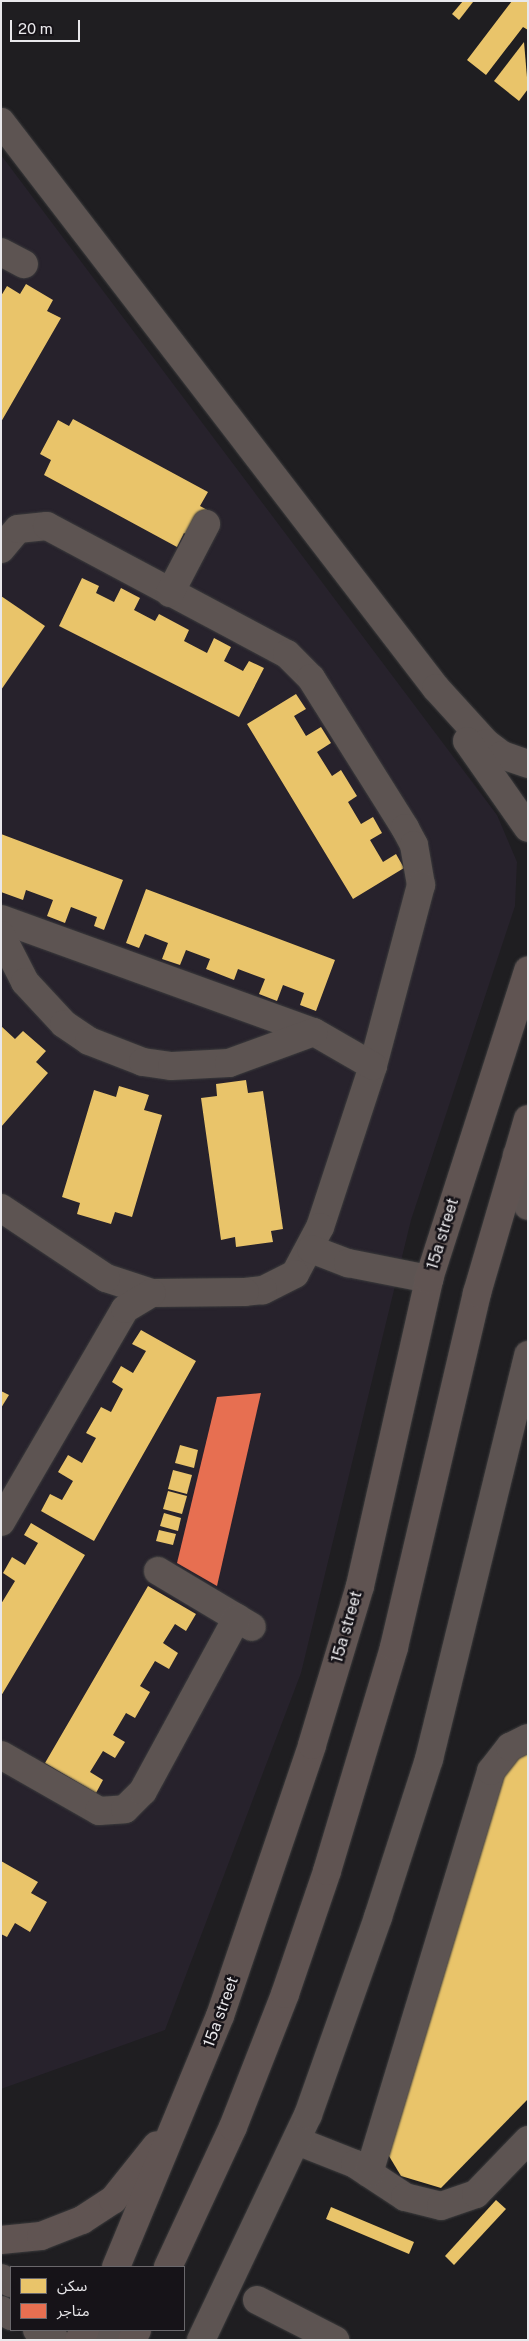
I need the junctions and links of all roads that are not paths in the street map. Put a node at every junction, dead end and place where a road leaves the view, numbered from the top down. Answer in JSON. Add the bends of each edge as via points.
{"nodes":[{"id":1,"x":1,"y":122,"type":"edge"},
{"id":2,"x":206,"y":524,"type":"dead end"},
{"id":3,"x":7,"y":532,"type":"edge"},
{"id":4,"x":170,"y":593,"type":"junction"},
{"id":5,"x":436,"y":688,"type":"junction"},
{"id":6,"x":528,"y":764,"type":"edge"},
{"id":7,"x":528,"y":828,"type":"edge"},
{"id":8,"x":1,"y":919,"type":"edge"},
{"id":9,"x":1,"y":935,"type":"edge"},
{"id":10,"x":528,"y":971,"type":"edge"},
{"id":11,"x":314,"y":1032,"type":"junction"},
{"id":12,"x":372,"y":1066,"type":"junction"},
{"id":13,"x":527,"y":1121,"type":"edge"},
{"id":14,"x":517,"y":1154,"type":"junction"},
{"id":15,"x":528,"y":1206,"type":"edge"},
{"id":16,"x":1,"y":1208,"type":"edge"},
{"id":17,"x":311,"y":1250,"type":"junction"},
{"id":18,"x":430,"y":1279,"type":"junction"},
{"id":19,"x":152,"y":1293,"type":"junction"},
{"id":20,"x":528,"y":1356,"type":"edge"},
{"id":21,"x":1,"y":1522,"type":"edge"},
{"id":22,"x":158,"y":1571,"type":"dead end"},
{"id":23,"x":528,"y":1738,"type":"edge"},
{"id":24,"x":1,"y":1755,"type":"edge"},
{"id":25,"x":188,"y":2098,"type":"junction"},
{"id":26,"x":528,"y":2140,"type":"edge"},
{"id":27,"x":297,"y":2141,"type":"junction"},
{"id":28,"x":369,"y":2174,"type":"junction"},
{"id":29,"x":1,"y":2240,"type":"edge"},
{"id":30,"x":116,"y":2266,"type":"edge"},
{"id":31,"x":168,"y":2266,"type":"edge"},
{"id":32,"x":257,"y":2300,"type":"dead end"},
{"id":33,"x":39,"y":2331,"type":"edge"},
{"id":34,"x":100,"y":2331,"type":"edge"},
{"id":35,"x":55,"y":2340,"type":"edge"},
{"id":36,"x":117,"y":2340,"type":"edge"},
{"id":37,"x":201,"y":2340,"type":"edge"},
{"id":38,"x":335,"y":2340,"type":"edge"}],
"edges":[{"from":1,"to":5,"type":"street"},
{"from":2,"to":4,"type":"street"},
{"from":3,"to":4,"type":"street","via":[[47,526]]},
{"from":4,"to":12,"type":"street","via":[[273,646],[300,666],[414,845],[421,885]]},
{"from":5,"to":6,"type":"street","via":[[486,743],[502,755]]},
{"from":5,"to":7,"type":"street"},
{"from":8,"to":11,"type":"street"},
{"from":9,"to":11,"type":"street","via":[[25,982],[64,1024],[97,1045],[143,1062],[172,1066],[229,1062]]},
{"from":10,"to":18,"type":"main road","name":"15a street"},
{"from":11,"to":12,"type":"street"},
{"from":12,"to":17,"type":"street"},
{"from":13,"to":14,"type":"main road"},
{"from":14,"to":15,"type":"street"},
{"from":14,"to":31,"type":"main road","via":[[477,1293],[394,1647],[327,1871],[285,1994],[233,2127]]},
{"from":16,"to":19,"type":"street","via":[[106,1278]]},
{"from":17,"to":18,"type":"street","via":[[348,1263]]},
{"from":17,"to":19,"type":"street","via":[[295,1274],[263,1290]]},
{"from":18,"to":25,"type":"main road","name":"15a street","via":[[351,1614],[267,1881]]},
{"from":19,"to":21,"type":"street","via":[[125,1309]]},
{"from":20,"to":27,"type":"street","via":[[429,1759],[344,2017]]},
{"from":22,"to":24,"type":"street","via":[[245,1623],[143,1791],[125,1809],[99,1811]]},
{"from":23,"to":28,"type":"street","via":[[510,1747],[491,1771]]},
{"from":25,"to":29,"type":"main road","via":[[137,2174],[113,2200],[82,2220],[41,2236]]},
{"from":25,"to":30,"type":"main road","name":"15a street"},
{"from":26,"to":28,"type":"street","via":[[490,2182],[459,2202],[423,2204]]},
{"from":27,"to":28,"type":"street"},
{"from":27,"to":37,"type":"street"},
{"from":32,"to":38,"type":"street"},
{"from":33,"to":35,"type":"street"},
{"from":34,"to":36,"type":"street"}]}
